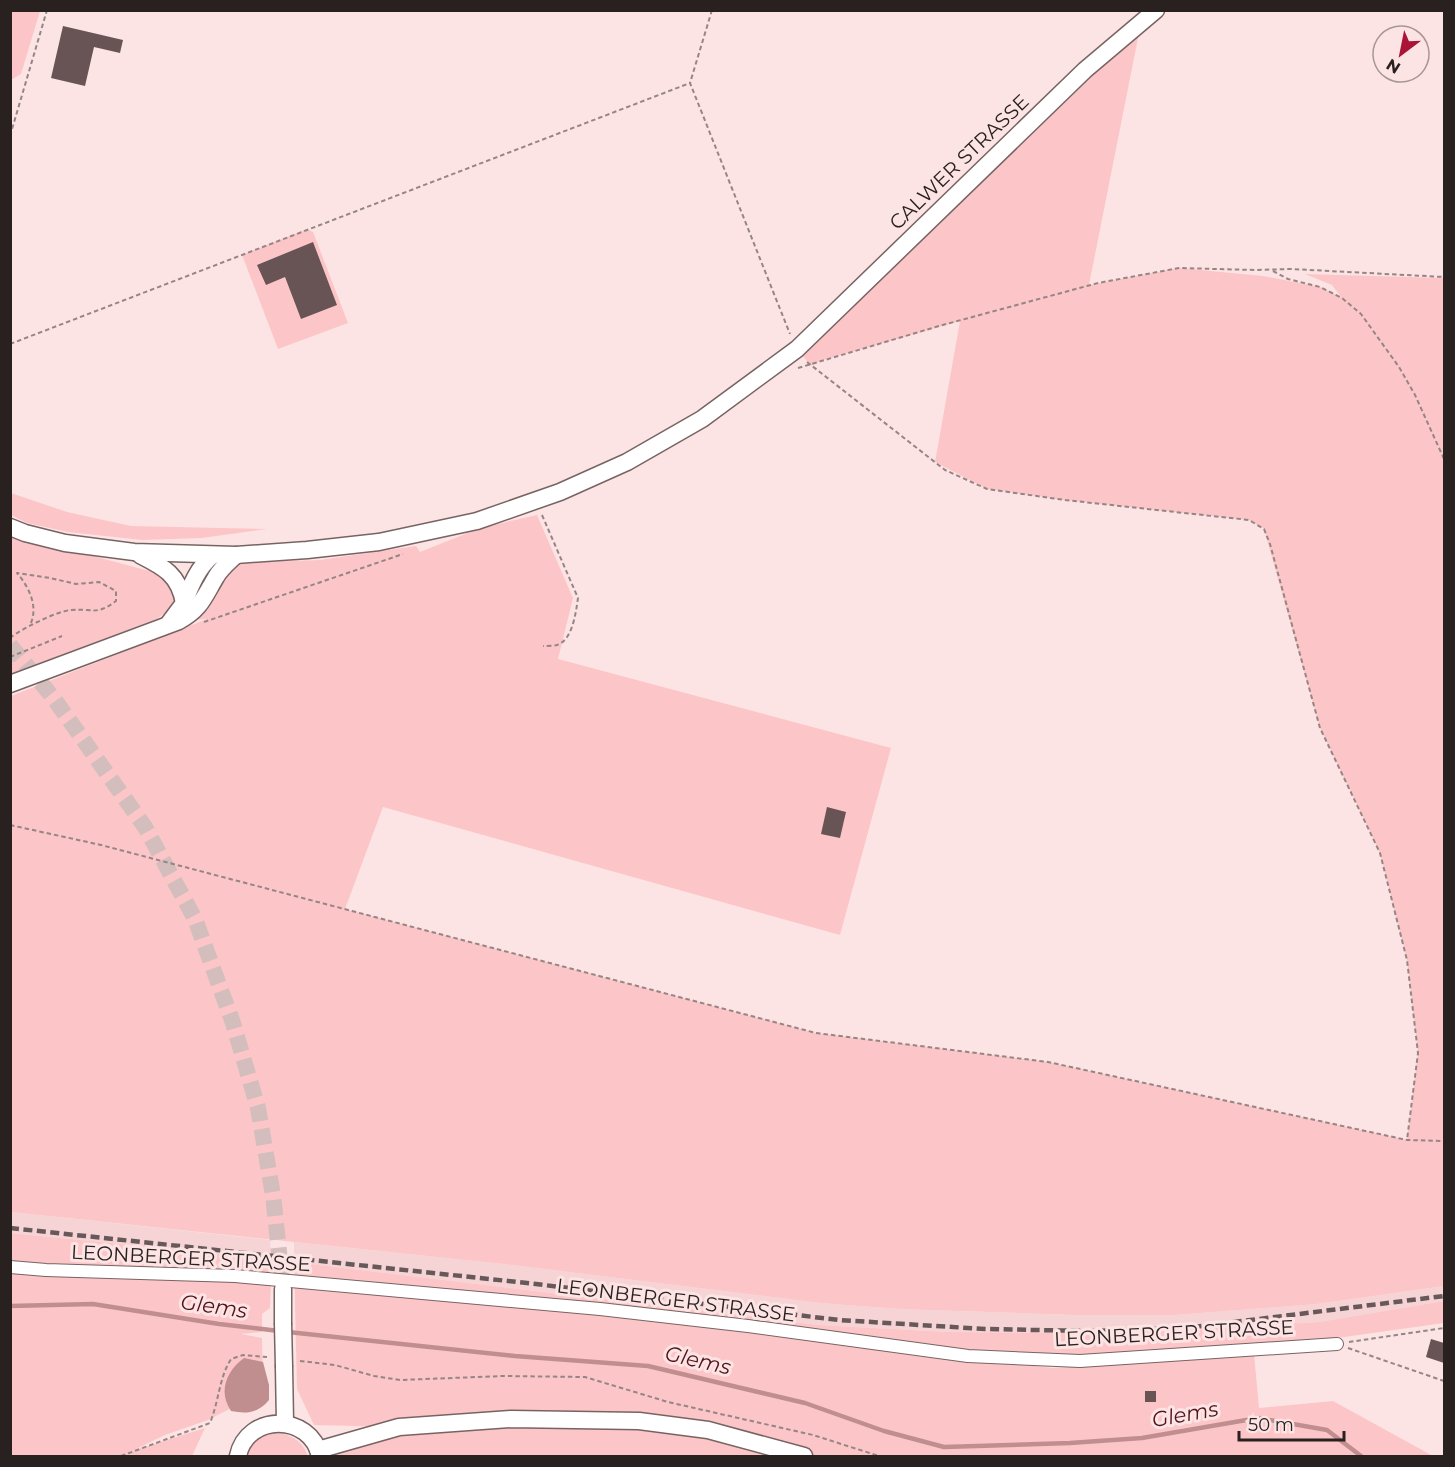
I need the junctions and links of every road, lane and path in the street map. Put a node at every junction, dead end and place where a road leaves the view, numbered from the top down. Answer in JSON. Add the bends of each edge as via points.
{"nodes":[{"id":1,"x":47,"y":10,"type":"edge"},
{"id":2,"x":712,"y":10,"type":"edge"},
{"id":3,"x":1156,"y":10,"type":"edge"},
{"id":4,"x":690,"y":83,"type":"junction"},
{"id":5,"x":10,"y":136,"type":"edge"},
{"id":6,"x":1271,"y":270,"type":"junction"},
{"id":7,"x":1444,"y":277,"type":"edge"},
{"id":8,"x":10,"y":344,"type":"edge"},
{"id":9,"x":797,"y":349,"type":"junction"},
{"id":10,"x":1444,"y":459,"type":"edge"},
{"id":11,"x":536,"y":502,"type":"junction"},
{"id":12,"x":10,"y":527,"type":"edge"},
{"id":13,"x":134,"y":552,"type":"junction"},
{"id":14,"x":407,"y":552,"type":"dead end"},
{"id":15,"x":213,"y":555,"type":"junction"},
{"id":16,"x":236,"y":555,"type":"junction"},
{"id":17,"x":184,"y":603,"type":"junction"},
{"id":18,"x":197,"y":623,"type":"dead end"},
{"id":19,"x":30,"y":625,"type":"junction"},
{"id":20,"x":169,"y":625,"type":"junction"},
{"id":21,"x":62,"y":636,"type":"dead end"},
{"id":22,"x":10,"y":638,"type":"edge"},
{"id":23,"x":543,"y":646,"type":"dead end"},
{"id":24,"x":10,"y":657,"type":"edge"},
{"id":25,"x":10,"y":684,"type":"edge"},
{"id":26,"x":10,"y":825,"type":"edge"},
{"id":27,"x":1407,"y":1140,"type":"junction"},
{"id":28,"x":1444,"y":1141,"type":"edge"},
{"id":29,"x":10,"y":1267,"type":"edge"},
{"id":30,"x":283,"y":1289,"type":"tunnel mouth"},
{"id":31,"x":1444,"y":1328,"type":"edge"},
{"id":32,"x":1337,"y":1344,"type":"junction"},
{"id":33,"x":287,"y":1362,"type":"junction"},
{"id":34,"x":1444,"y":1381,"type":"edge"},
{"id":35,"x":285,"y":1423,"type":"junction"},
{"id":36,"x":319,"y":1453,"type":"edge"},
{"id":37,"x":121,"y":1456,"type":"edge"},
{"id":38,"x":238,"y":1456,"type":"edge"},
{"id":39,"x":804,"y":1456,"type":"edge"},
{"id":40,"x":879,"y":1456,"type":"edge"}],
"edges":[{"from":1,"to":5,"type":"path"},
{"from":2,"to":4,"type":"path"},
{"from":3,"to":9,"type":"main road","name":"CALWER STRASSE","via":[[1085,70]]},
{"from":4,"to":8,"type":"path"},
{"from":4,"to":9,"type":"path"},
{"from":6,"to":7,"type":"path"},
{"from":6,"to":10,"type":"path","via":[[1320,287],[1361,314],[1399,367]]},
{"from":6,"to":27,"type":"path","via":[[1179,268],[1098,283],[811,366],[945,470],[987,489],[1250,520],[1264,529],[1320,728],[1380,854],[1407,960],[1418,1053]]},
{"from":9,"to":11,"type":"main road","name":"CALWER STRASSE","via":[[693,424],[627,462]]},
{"from":11,"to":16,"type":"main road","name":"CALWER STRASSE","via":[[477,521],[379,542]]},
{"from":11,"to":23,"type":"path","via":[[578,598],[566,639],[559,645]]},
{"from":12,"to":13,"type":"main road","via":[[65,543]]},
{"from":13,"to":15,"type":"main road","name":"CALWER STRASSE"},
{"from":13,"to":17,"type":"main road","via":[[163,567],[175,579]]},
{"from":14,"to":18,"type":"path"},
{"from":15,"to":16,"type":"main road","name":"CALWER STRASSE"},
{"from":15,"to":17,"type":"main road","via":[[204,562]]},
{"from":16,"to":20,"type":"main road","via":[[216,576],[191,615]]},
{"from":17,"to":20,"type":"main road"},
{"from":19,"to":19,"type":"path","via":[[69,610],[103,611],[116,601],[116,591],[99,582],[76,584],[17,573],[33,603]]},
{"from":19,"to":22,"type":"path"},
{"from":20,"to":25,"type":"main road"},
{"from":21,"to":24,"type":"path"},
{"from":26,"to":27,"type":"path","via":[[101,845],[816,1033],[1048,1062]]},
{"from":27,"to":28,"type":"path"},
{"from":29,"to":32,"type":"street","name":"LEONBERGER STRASSE","via":[[235,1276],[600,1309],[968,1356],[1080,1361]]},
{"from":30,"to":33,"type":"main road","bridge":true},
{"from":31,"to":32,"type":"path"},
{"from":32,"to":34,"type":"path"},
{"from":33,"to":35,"type":"main road"},
{"from":33,"to":37,"type":"path","via":[[243,1355],[231,1359],[210,1423]]},
{"from":33,"to":40,"type":"path","via":[[335,1365],[400,1380],[585,1377],[668,1402],[813,1435]]},
{"from":35,"to":36,"type":"main road","via":[[305,1432]]},
{"from":35,"to":38,"type":"main road","via":[[258,1428],[247,1437]]},
{"from":36,"to":39,"type":"main road","via":[[399,1426],[511,1419],[639,1421],[708,1430]]}]}
